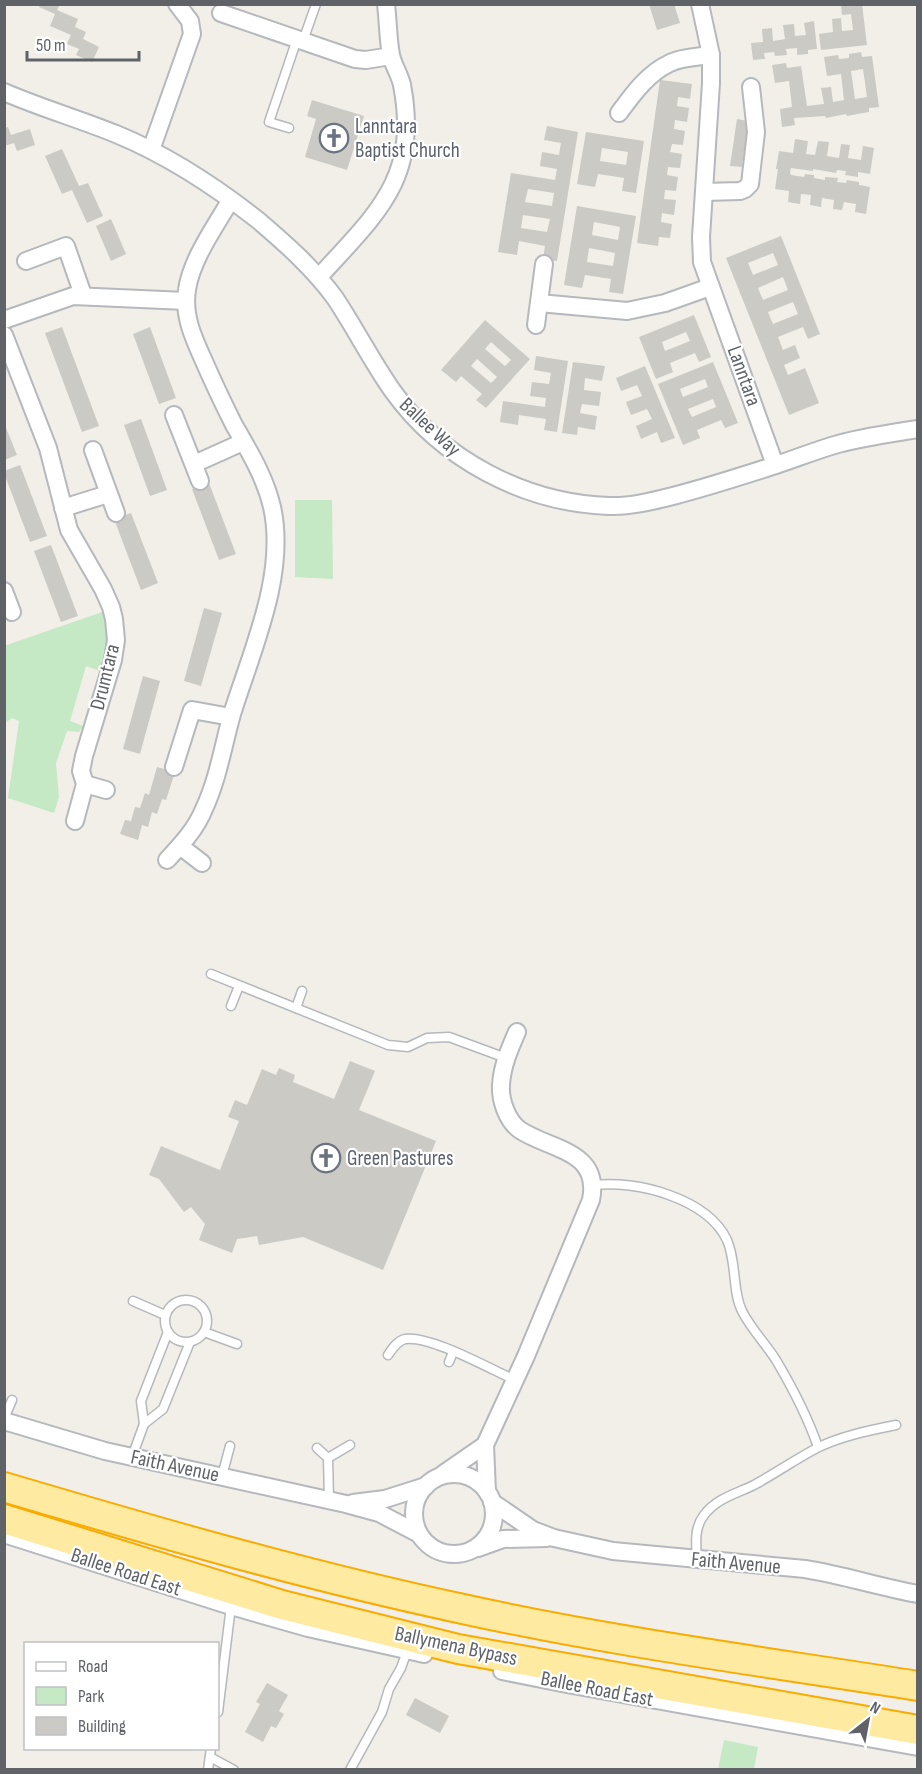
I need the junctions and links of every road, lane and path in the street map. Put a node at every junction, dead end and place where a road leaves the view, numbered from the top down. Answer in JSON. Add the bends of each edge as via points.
{"nodes":[{"id":1,"x":177,"y":4,"type":"edge"},
{"id":2,"x":316,"y":4,"type":"edge"},
{"id":3,"x":386,"y":4,"type":"edge"},
{"id":4,"x":699,"y":4,"type":"edge"},
{"id":5,"x":221,"y":13,"type":"dead end"},
{"id":6,"x":300,"y":40,"type":"junction"},
{"id":7,"x":711,"y":55,"type":"junction"},
{"id":8,"x":391,"y":56,"type":"junction"},
{"id":9,"x":751,"y":87,"type":"dead end"},
{"id":10,"x":4,"y":92,"type":"edge"},
{"id":11,"x":619,"y":113,"type":"dead end"},
{"id":12,"x":289,"y":128,"type":"dead end"},
{"id":13,"x":151,"y":150,"type":"junction"},
{"id":14,"x":704,"y":192,"type":"junction"},
{"id":15,"x":230,"y":201,"type":"junction"},
{"id":16,"x":26,"y":261,"type":"dead end"},
{"id":17,"x":544,"y":264,"type":"dead end"},
{"id":18,"x":319,"y":277,"type":"junction"},
{"id":19,"x":710,"y":287,"type":"junction"},
{"id":20,"x":83,"y":295,"type":"junction"},
{"id":21,"x":186,"y":301,"type":"junction"},
{"id":22,"x":539,"y":303,"type":"junction"},
{"id":23,"x":4,"y":320,"type":"edge"},
{"id":24,"x":536,"y":325,"type":"dead end"},
{"id":25,"x":4,"y":335,"type":"edge"},
{"id":26,"x":174,"y":415,"type":"dead end"},
{"id":27,"x":918,"y":429,"type":"edge"},
{"id":28,"x":243,"y":442,"type":"junction"},
{"id":29,"x":93,"y":450,"type":"dead end"},
{"id":30,"x":194,"y":464,"type":"junction"},
{"id":31,"x":775,"y":465,"type":"junction"},
{"id":32,"x":200,"y":481,"type":"dead end"},
{"id":33,"x":108,"y":494,"type":"junction"},
{"id":34,"x":63,"y":508,"type":"junction"},
{"id":35,"x":116,"y":513,"type":"dead end"},
{"id":36,"x":4,"y":591,"type":"edge"},
{"id":37,"x":12,"y":612,"type":"dead end"},
{"id":38,"x":231,"y":717,"type":"junction"},
{"id":39,"x":174,"y":767,"type":"dead end"},
{"id":40,"x":86,"y":784,"type":"junction"},
{"id":41,"x":106,"y":790,"type":"dead end"},
{"id":42,"x":75,"y":821,"type":"dead end"},
{"id":43,"x":180,"y":846,"type":"junction"},
{"id":44,"x":167,"y":860,"type":"dead end"},
{"id":45,"x":202,"y":863,"type":"dead end"},
{"id":46,"x":211,"y":974,"type":"dead end"},
{"id":47,"x":239,"y":986,"type":"junction"},
{"id":48,"x":302,"y":990,"type":"dead end"},
{"id":49,"x":231,"y":1006,"type":"dead end"},
{"id":50,"x":296,"y":1008,"type":"junction"},
{"id":51,"x":517,"y":1032,"type":"dead end"},
{"id":52,"x":506,"y":1058,"type":"junction"},
{"id":53,"x":594,"y":1185,"type":"junction"},
{"id":54,"x":133,"y":1301,"type":"dead end"},
{"id":55,"x":165,"y":1315,"type":"junction"},
{"id":56,"x":168,"y":1332,"type":"junction"},
{"id":57,"x":204,"y":1332,"type":"junction"},
{"id":58,"x":190,"y":1342,"type":"junction"},
{"id":59,"x":237,"y":1344,"type":"dead end"},
{"id":60,"x":453,"y":1352,"type":"junction"},
{"id":61,"x":388,"y":1354,"type":"dead end"},
{"id":62,"x":449,"y":1362,"type":"dead end"},
{"id":63,"x":515,"y":1380,"type":"junction"},
{"id":64,"x":12,"y":1400,"type":"dead end"},
{"id":65,"x":4,"y":1420,"type":"edge"},
{"id":66,"x":144,"y":1424,"type":"junction"},
{"id":67,"x":897,"y":1425,"type":"dead end"},
{"id":68,"x":350,"y":1444,"type":"dead end"},
{"id":69,"x":485,"y":1445,"type":"junction"},
{"id":70,"x":230,"y":1446,"type":"dead end"},
{"id":71,"x":317,"y":1448,"type":"dead end"},
{"id":72,"x":818,"y":1448,"type":"junction"},
{"id":73,"x":132,"y":1457,"type":"junction"},
{"id":74,"x":328,"y":1458,"type":"junction"},
{"id":75,"x":222,"y":1476,"type":"junction"},
{"id":76,"x":432,"y":1482,"type":"junction"},
{"id":77,"x":4,"y":1487,"type":"edge"},
{"id":78,"x":490,"y":1497,"type":"junction"},
{"id":79,"x":329,"y":1500,"type":"junction"},
{"id":80,"x":346,"y":1504,"type":"junction"},
{"id":81,"x":4,"y":1519,"type":"edge"},
{"id":82,"x":4,"y":1534,"type":"edge"},
{"id":83,"x":419,"y":1534,"type":"junction"},
{"id":84,"x":554,"y":1538,"type":"junction"},
{"id":85,"x":474,"y":1549,"type":"junction"},
{"id":86,"x":697,"y":1559,"type":"junction"},
{"id":87,"x":918,"y":1594,"type":"edge"},
{"id":88,"x":231,"y":1606,"type":"junction"},
{"id":89,"x":407,"y":1651,"type":"junction"},
{"id":90,"x":918,"y":1686,"type":"edge"},
{"id":91,"x":219,"y":1704,"type":"edge"},
{"id":92,"x":918,"y":1731,"type":"edge"},
{"id":93,"x":918,"y":1748,"type":"edge"},
{"id":94,"x":211,"y":1753,"type":"edge"},
{"id":95,"x":208,"y":1770,"type":"edge"},
{"id":96,"x":234,"y":1770,"type":"edge"},
{"id":97,"x":350,"y":1770,"type":"edge"}],
"edges":[{"from":1,"to":13,"type":"street","via":[[190,21],[192,33]]},
{"from":2,"to":6,"type":"lane"},
{"from":3,"to":8,"type":"street"},
{"from":4,"to":7,"type":"street","name":"Lanntara"},
{"from":5,"to":6,"type":"street"},
{"from":6,"to":8,"type":"street","via":[[355,59]]},
{"from":6,"to":12,"type":"lane","via":[[269,122]]},
{"from":7,"to":11,"type":"street","via":[[676,60],[663,67]]},
{"from":7,"to":14,"type":"street","name":"Lanntara"},
{"from":8,"to":18,"type":"street","via":[[402,83],[405,107],[406,140],[401,163],[374,217]]},
{"from":9,"to":14,"type":"street","via":[[756,132],[750,184],[740,191]]},
{"from":10,"to":13,"type":"street","name":"Ballee Way"},
{"from":13,"to":15,"type":"street","name":"Ballee Way"},
{"from":14,"to":19,"type":"street","name":"Lanntara","via":[[701,252]]},
{"from":15,"to":18,"type":"street","name":"Ballee Way","via":[[259,221]]},
{"from":15,"to":21,"type":"street","via":[[194,266]]},
{"from":16,"to":20,"type":"street","via":[[66,246]]},
{"from":17,"to":22,"type":"street"},
{"from":18,"to":31,"type":"street","name":"Ballee Way","via":[[392,390],[419,423],[478,469],[510,484],[567,501],[612,506],[655,500]]},
{"from":19,"to":22,"type":"street","via":[[627,311]]},
{"from":19,"to":31,"type":"street","name":"Lanntara"},
{"from":20,"to":21,"type":"street"},
{"from":20,"to":23,"type":"street"},
{"from":21,"to":28,"type":"street","via":[[191,333]]},
{"from":22,"to":24,"type":"street"},
{"from":25,"to":34,"type":"street","name":"Drumtara","via":[[48,448]]},
{"from":26,"to":30,"type":"street"},
{"from":27,"to":31,"type":"street","name":"Ballee Way","via":[[838,444]]},
{"from":28,"to":30,"type":"street"},
{"from":28,"to":38,"type":"street","via":[[268,493],[275,542],[269,597]]},
{"from":29,"to":33,"type":"street"},
{"from":30,"to":32,"type":"street"},
{"from":33,"to":34,"type":"street"},
{"from":33,"to":35,"type":"street"},
{"from":34,"to":40,"type":"street","name":"Drumtara","via":[[74,541],[111,608],[116,640],[84,756],[81,771]]},
{"from":36,"to":37,"type":"street"},
{"from":38,"to":39,"type":"street","via":[[192,710]]},
{"from":38,"to":43,"type":"street","via":[[209,799]]},
{"from":40,"to":41,"type":"street"},
{"from":40,"to":42,"type":"street","name":"Drumtara"},
{"from":43,"to":44,"type":"street"},
{"from":43,"to":45,"type":"street"},
{"from":46,"to":47,"type":"lane"},
{"from":47,"to":49,"type":"lane"},
{"from":47,"to":50,"type":"lane"},
{"from":48,"to":50,"type":"lane"},
{"from":50,"to":52,"type":"lane","via":[[388,1045],[408,1047],[427,1038],[449,1036]]},
{"from":51,"to":52,"type":"street"},
{"from":52,"to":53,"type":"street","via":[[501,1085],[504,1108],[519,1129],[578,1157]]},
{"from":53,"to":63,"type":"street"},
{"from":53,"to":72,"type":"lane","via":[[614,1183],[670,1194],[717,1224],[733,1260],[742,1311],[776,1360]]},
{"from":54,"to":55,"type":"lane"},
{"from":55,"to":56,"type":"lane"},
{"from":55,"to":57,"type":"lane","via":[[172,1304],[191,1300],[206,1312]]},
{"from":56,"to":58,"type":"lane","via":[[177,1340]]},
{"from":56,"to":66,"type":"lane","via":[[141,1401]]},
{"from":57,"to":58,"type":"lane"},
{"from":57,"to":59,"type":"lane"},
{"from":58,"to":66,"type":"lane","via":[[163,1409]]},
{"from":60,"to":61,"type":"lane","via":[[428,1341],[404,1339]]},
{"from":60,"to":62,"type":"lane"},
{"from":60,"to":63,"type":"lane"},
{"from":63,"to":69,"type":"street"},
{"from":64,"to":65,"type":"lane"},
{"from":65,"to":73,"type":"street","name":"Faith Avenue"},
{"from":66,"to":73,"type":"lane"},
{"from":67,"to":72,"type":"lane"},
{"from":68,"to":74,"type":"lane"},
{"from":69,"to":76,"type":"street"},
{"from":69,"to":78,"type":"street"},
{"from":70,"to":75,"type":"lane"},
{"from":71,"to":74,"type":"lane"},
{"from":72,"to":86,"type":"lane","via":[[721,1499],[704,1515],[696,1530]]},
{"from":73,"to":75,"type":"street","name":"Faith Avenue"},
{"from":74,"to":79,"type":"lane"},
{"from":75,"to":79,"type":"street","name":"Faith Avenue"},
{"from":76,"to":78,"type":"street","via":[[459,1475],[480,1483]]},
{"from":76,"to":80,"type":"street","name":"Faith Avenue","via":[[385,1499]]},
{"from":76,"to":83,"type":"street","via":[[418,1496],[414,1509]]},
{"from":77,"to":90,"type":"highway","name":"Ballymena Bypass","via":[[236,1554],[465,1610]]},
{"from":78,"to":84,"type":"street","name":"Faith Avenue","via":[[533,1530]]},
{"from":78,"to":85,"type":"street","via":[[493,1523],[489,1534]]},
{"from":79,"to":80,"type":"street","name":"Faith Avenue"},
{"from":80,"to":83,"type":"street","name":"Faith Avenue","via":[[379,1513]]},
{"from":81,"to":92,"type":"highway","name":"Ballymena Bypass","via":[[282,1605],[458,1649]]},
{"from":82,"to":88,"type":"street","name":"Ballee Road East"},
{"from":83,"to":85,"type":"street","via":[[438,1551],[462,1554]]},
{"from":84,"to":85,"type":"street","name":"Faith Avenue","via":[[502,1539]]},
{"from":84,"to":86,"type":"street","name":"Faith Avenue","via":[[613,1551]]},
{"from":86,"to":87,"type":"street","name":"Faith Avenue","via":[[834,1573]]},
{"from":88,"to":89,"type":"street","name":"Ballee Road East"},
{"from":88,"to":91,"type":"lane"},
{"from":89,"to":93,"type":"street","name":"Ballee Road East"},
{"from":89,"to":97,"type":"lane","via":[[388,1689],[382,1712]]},
{"from":94,"to":95,"type":"lane"},
{"from":94,"to":96,"type":"lane"}]}
